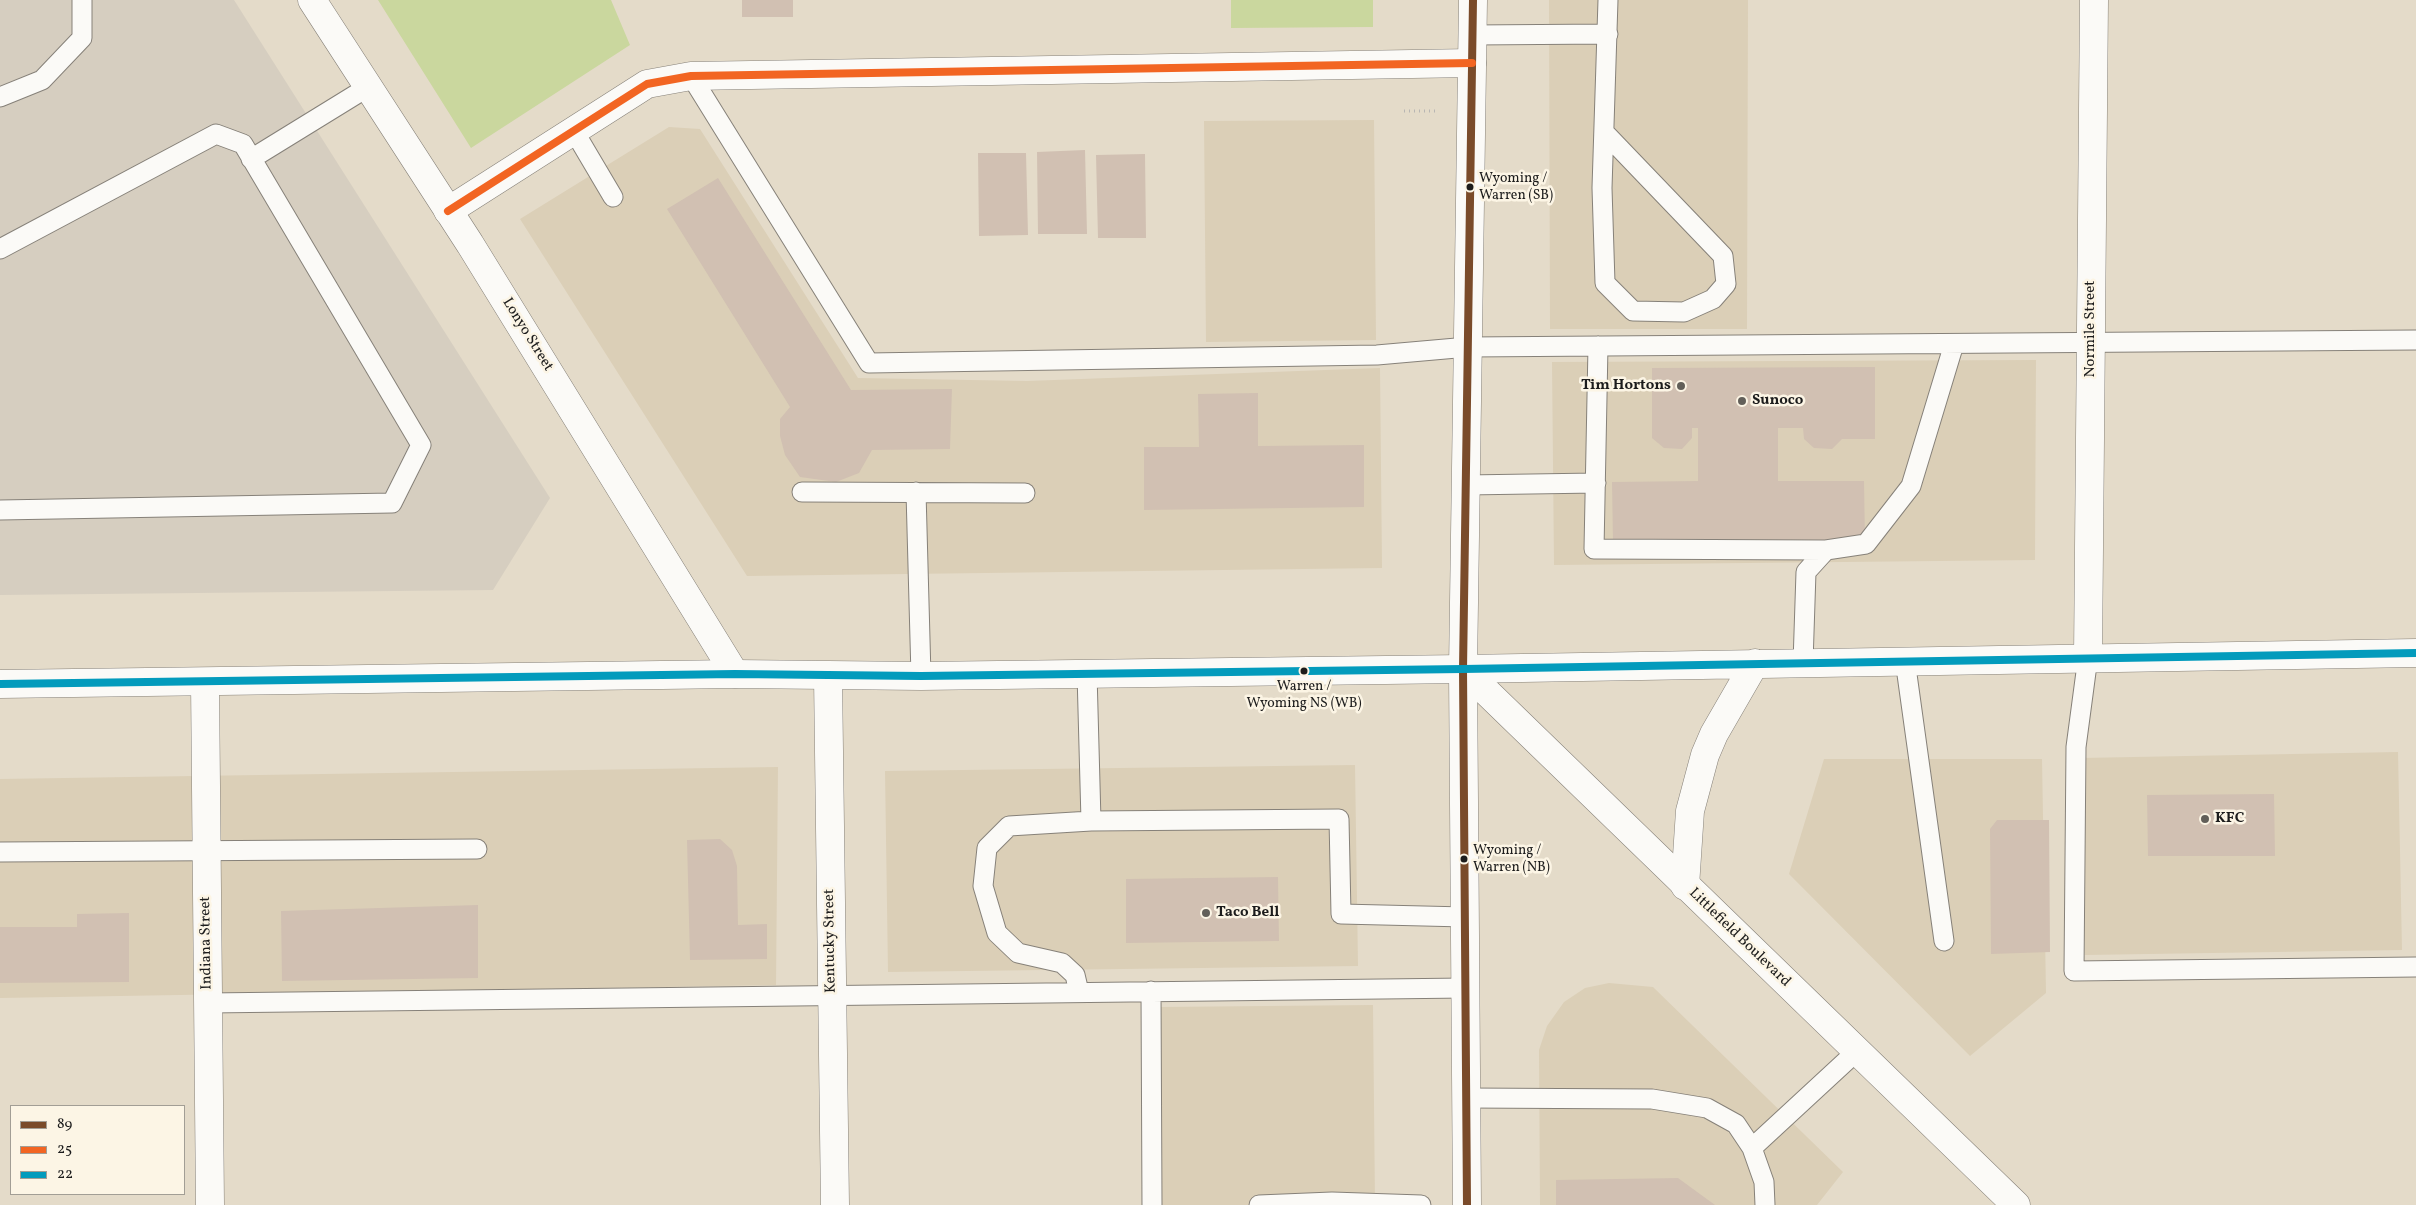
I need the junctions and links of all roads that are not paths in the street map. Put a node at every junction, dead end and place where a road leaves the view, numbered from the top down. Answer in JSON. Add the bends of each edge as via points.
{"nodes":[{"id":1,"x":82,"y":0,"type":"edge"},
{"id":2,"x":312,"y":0,"type":"edge"},
{"id":3,"x":1473,"y":0,"type":"edge"},
{"id":4,"x":1608,"y":0,"type":"edge"},
{"id":5,"x":2094,"y":0,"type":"edge"},
{"id":6,"x":1608,"y":34,"type":"junction"},
{"id":7,"x":1472,"y":35,"type":"junction"},
{"id":8,"x":1472,"y":63,"type":"junction"},
{"id":9,"x":691,"y":76,"type":"junction"},
{"id":10,"x":368,"y":87,"type":"junction"},
{"id":11,"x":0,"y":97,"type":"edge"},
{"id":12,"x":574,"y":130,"type":"junction"},
{"id":13,"x":1605,"y":133,"type":"junction"},
{"id":14,"x":252,"y":159,"type":"junction"},
{"id":15,"x":613,"y":197,"type":"dead end"},
{"id":16,"x":448,"y":211,"type":"junction"},
{"id":17,"x":0,"y":249,"type":"edge"},
{"id":18,"x":2416,"y":340,"type":"edge"},
{"id":19,"x":2091,"y":342,"type":"junction"},
{"id":20,"x":1954,"y":344,"type":"junction"},
{"id":21,"x":1598,"y":346,"type":"junction"},
{"id":22,"x":1468,"y":347,"type":"junction"},
{"id":23,"x":1596,"y":483,"type":"junction"},
{"id":24,"x":1466,"y":485,"type":"junction"},
{"id":25,"x":802,"y":492,"type":"dead end"},
{"id":26,"x":916,"y":492,"type":"junction"},
{"id":27,"x":1025,"y":493,"type":"dead end"},
{"id":28,"x":0,"y":510,"type":"edge"},
{"id":29,"x":1826,"y":550,"type":"junction"},
{"id":30,"x":2416,"y":653,"type":"edge"},
{"id":31,"x":2088,"y":657,"type":"junction"},
{"id":32,"x":1905,"y":660,"type":"junction"},
{"id":33,"x":1803,"y":663,"type":"junction"},
{"id":34,"x":1755,"y":664,"type":"junction"},
{"id":35,"x":1463,"y":669,"type":"junction"},
{"id":36,"x":1087,"y":673,"type":"junction"},
{"id":37,"x":735,"y":674,"type":"junction"},
{"id":38,"x":828,"y":676,"type":"junction"},
{"id":39,"x":921,"y":676,"type":"junction"},
{"id":40,"x":204,"y":682,"type":"junction"},
{"id":41,"x":0,"y":684,"type":"edge"},
{"id":42,"x":1091,"y":822,"type":"junction"},
{"id":43,"x":477,"y":849,"type":"dead end"},
{"id":44,"x":206,"y":851,"type":"junction"},
{"id":45,"x":0,"y":852,"type":"edge"},
{"id":46,"x":1685,"y":886,"type":"junction"},
{"id":47,"x":1465,"y":917,"type":"junction"},
{"id":48,"x":1944,"y":941,"type":"dead end"},
{"id":49,"x":2416,"y":967,"type":"edge"},
{"id":50,"x":1466,"y":988,"type":"junction"},
{"id":51,"x":1151,"y":991,"type":"junction"},
{"id":52,"x":1079,"y":992,"type":"junction"},
{"id":53,"x":832,"y":995,"type":"junction"},
{"id":54,"x":208,"y":1003,"type":"junction"},
{"id":55,"x":1858,"y":1051,"type":"junction"},
{"id":56,"x":1466,"y":1098,"type":"junction"},
{"id":57,"x":1752,"y":1148,"type":"junction"},
{"id":58,"x":1333,"y":1203,"type":"edge"},
{"id":59,"x":1294,"y":1204,"type":"edge"},
{"id":60,"x":210,"y":1205,"type":"edge"},
{"id":61,"x":835,"y":1205,"type":"edge"},
{"id":62,"x":1152,"y":1205,"type":"edge"},
{"id":63,"x":1259,"y":1205,"type":"edge"},
{"id":64,"x":1421,"y":1205,"type":"edge"},
{"id":65,"x":1467,"y":1205,"type":"edge"},
{"id":66,"x":1765,"y":1205,"type":"edge"},
{"id":67,"x":2016,"y":1205,"type":"edge"}],
"edges":[{"from":1,"to":11,"type":"lane","via":[[82,38],[42,80]]},
{"from":2,"to":10,"type":"street","name":"Lonyo Street"},
{"from":3,"to":7,"type":"street"},
{"from":4,"to":6,"type":"lane"},
{"from":5,"to":19,"type":"street","name":"Normile Street"},
{"from":6,"to":7,"type":"lane"},
{"from":6,"to":13,"type":"lane"},
{"from":7,"to":8,"type":"street"},
{"from":8,"to":9,"type":"street"},
{"from":8,"to":22,"type":"street"},
{"from":9,"to":12,"type":"street","via":[[647,84]]},
{"from":9,"to":22,"type":"lane","via":[[869,364],[1377,355]]},
{"from":10,"to":14,"type":"lane"},
{"from":10,"to":16,"type":"street","name":"Lonyo Street"},
{"from":12,"to":15,"type":"lane"},
{"from":12,"to":16,"type":"street"},
{"from":13,"to":13,"type":"lane","via":[[1723,256],[1726,284],[1713,299],[1684,312],[1633,311],[1605,283],[1602,188]]},
{"from":14,"to":17,"type":"lane","via":[[243,144],[216,134]]},
{"from":14,"to":28,"type":"lane","via":[[421,445],[392,503]]},
{"from":16,"to":37,"type":"street","name":"Lonyo Street"},
{"from":18,"to":19,"type":"lane"},
{"from":19,"to":20,"type":"lane"},
{"from":19,"to":31,"type":"street","name":"Normile Street"},
{"from":20,"to":21,"type":"lane"},
{"from":20,"to":29,"type":"lane","via":[[1910,486],[1866,544]]},
{"from":21,"to":22,"type":"lane"},
{"from":21,"to":23,"type":"lane"},
{"from":22,"to":24,"type":"street"},
{"from":23,"to":24,"type":"lane"},
{"from":23,"to":29,"type":"lane","via":[[1594,549]]},
{"from":24,"to":35,"type":"street"},
{"from":25,"to":26,"type":"lane"},
{"from":26,"to":27,"type":"lane"},
{"from":26,"to":39,"type":"lane"},
{"from":29,"to":33,"type":"lane","via":[[1806,572]]},
{"from":30,"to":31,"type":"street"},
{"from":31,"to":32,"type":"street"},
{"from":31,"to":49,"type":"lane","via":[[2076,747],[2074,971]]},
{"from":32,"to":33,"type":"street"},
{"from":32,"to":48,"type":"lane"},
{"from":33,"to":34,"type":"street"},
{"from":34,"to":35,"type":"street"},
{"from":34,"to":46,"type":"street","via":[[1705,755],[1690,811]]},
{"from":35,"to":36,"type":"street"},
{"from":35,"to":46,"type":"street","name":"Littlefield Boulevard"},
{"from":35,"to":47,"type":"street"},
{"from":36,"to":39,"type":"street"},
{"from":36,"to":42,"type":"lane"},
{"from":37,"to":38,"type":"street"},
{"from":37,"to":40,"type":"street"},
{"from":38,"to":39,"type":"street"},
{"from":38,"to":53,"type":"street","name":"Kentucky Street"},
{"from":40,"to":41,"type":"street"},
{"from":40,"to":44,"type":"street","name":"Indiana Street"},
{"from":42,"to":47,"type":"lane","via":[[1339,819],[1341,914]]},
{"from":42,"to":52,"type":"lane","via":[[1009,826],[987,848],[984,886],[997,933],[1018,953],[1062,963],[1075,975]]},
{"from":43,"to":44,"type":"lane"},
{"from":44,"to":45,"type":"lane"},
{"from":44,"to":54,"type":"street","name":"Indiana Street"},
{"from":46,"to":55,"type":"street","name":"Littlefield Boulevard"},
{"from":47,"to":50,"type":"street"},
{"from":50,"to":51,"type":"lane"},
{"from":50,"to":56,"type":"street"},
{"from":51,"to":52,"type":"lane"},
{"from":51,"to":62,"type":"lane"},
{"from":52,"to":53,"type":"lane"},
{"from":53,"to":54,"type":"lane"},
{"from":53,"to":61,"type":"street","name":"Kentucky Street"},
{"from":54,"to":60,"type":"street","name":"Indiana Street"},
{"from":55,"to":57,"type":"lane"},
{"from":55,"to":67,"type":"street","name":"Littlefield Boulevard"},
{"from":56,"to":57,"type":"lane","via":[[1664,1100],[1707,1108],[1736,1124]]},
{"from":56,"to":65,"type":"street"},
{"from":57,"to":66,"type":"lane","via":[[1764,1182]]},
{"from":58,"to":59,"type":"lane"},
{"from":58,"to":64,"type":"lane"},
{"from":59,"to":63,"type":"lane"}]}
